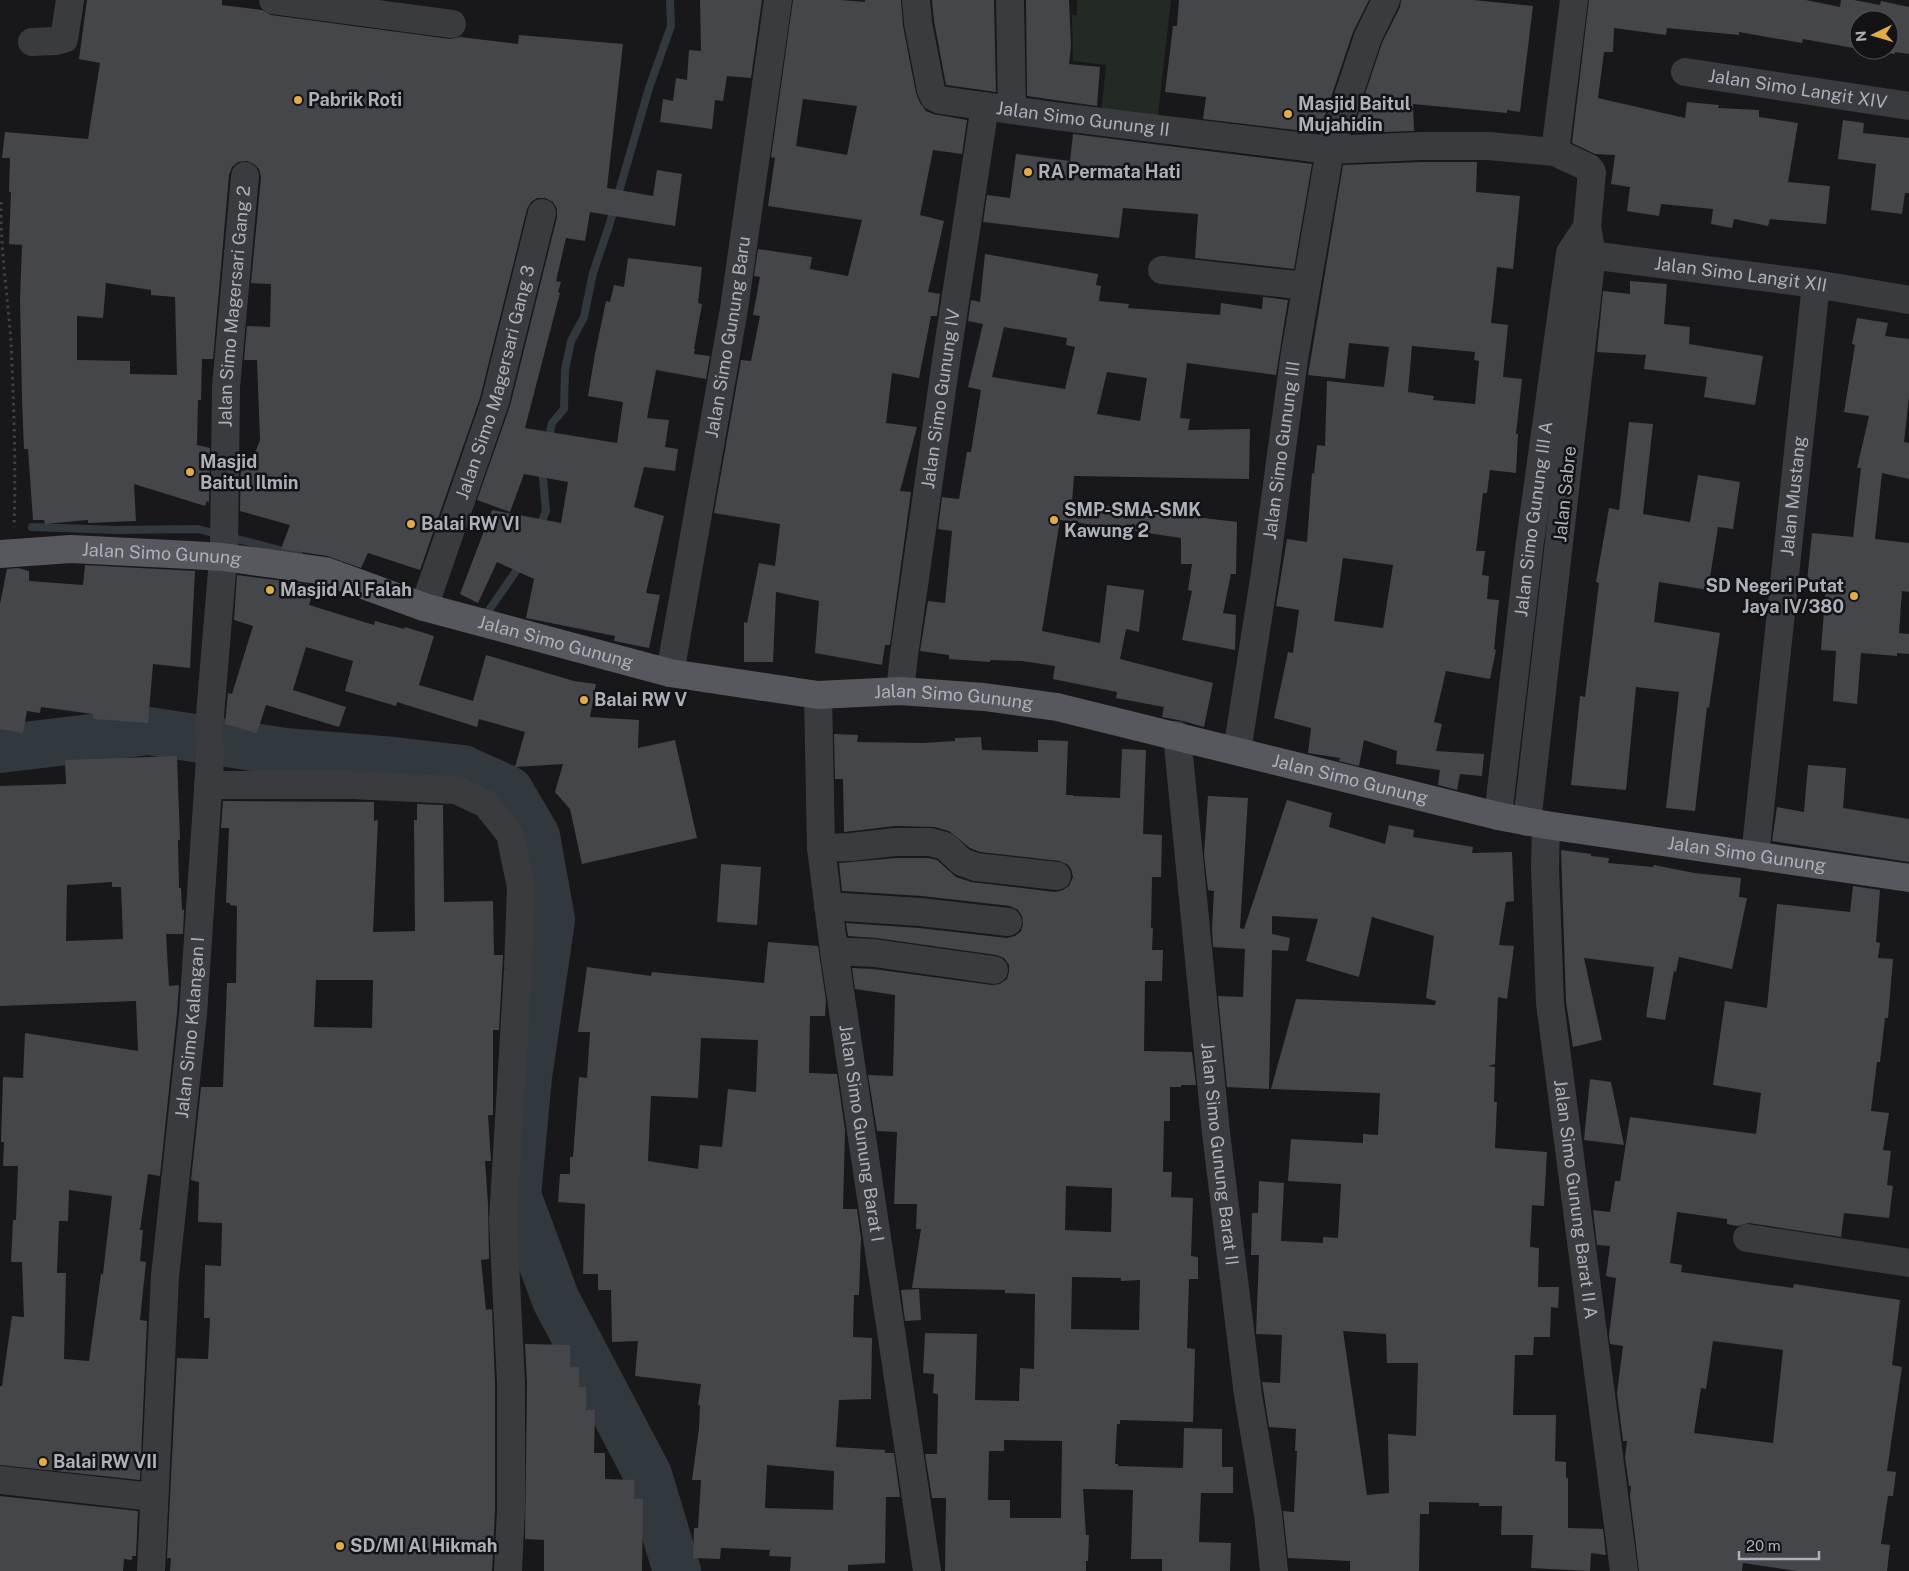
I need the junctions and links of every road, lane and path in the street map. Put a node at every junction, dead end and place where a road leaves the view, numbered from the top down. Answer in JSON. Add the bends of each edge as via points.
{"nodes":[{"id":1,"x":70,"y":0,"type":"edge"},
{"id":2,"x":273,"y":0,"type":"edge"},
{"id":3,"x":778,"y":0,"type":"edge"},
{"id":4,"x":916,"y":0,"type":"edge"},
{"id":5,"x":1010,"y":0,"type":"edge"},
{"id":6,"x":1386,"y":0,"type":"edge"},
{"id":7,"x":1574,"y":0,"type":"edge"},
{"id":8,"x":452,"y":24,"type":"dead end"},
{"id":9,"x":32,"y":42,"type":"dead end"},
{"id":10,"x":1685,"y":72,"type":"dead end"},
{"id":11,"x":985,"y":106,"type":"junction"},
{"id":12,"x":1909,"y":106,"type":"edge"},
{"id":13,"x":1012,"y":110,"type":"junction"},
{"id":14,"x":1330,"y":150,"type":"junction"},
{"id":15,"x":1555,"y":152,"type":"junction"},
{"id":16,"x":245,"y":176,"type":"dead end"},
{"id":17,"x":1,"y":202,"type":"edge"},
{"id":18,"x":542,"y":213,"type":"dead end"},
{"id":19,"x":1581,"y":254,"type":"junction"},
{"id":20,"x":1162,"y":270,"type":"dead end"},
{"id":21,"x":1816,"y":284,"type":"junction"},
{"id":22,"x":1306,"y":286,"type":"junction"},
{"id":23,"x":1909,"y":300,"type":"edge"},
{"id":24,"x":223,"y":551,"type":"junction"},
{"id":25,"x":7,"y":553,"type":"edge"},
{"id":26,"x":427,"y":597,"type":"junction"},
{"id":27,"x":670,"y":673,"type":"junction"},
{"id":28,"x":900,"y":691,"type":"junction"},
{"id":29,"x":818,"y":695,"type":"junction"},
{"id":30,"x":1177,"y":735,"type":"junction"},
{"id":31,"x":1237,"y":751,"type":"junction"},
{"id":32,"x":209,"y":772,"type":"junction"},
{"id":33,"x":1498,"y":816,"type":"junction"},
{"id":34,"x":1537,"y":824,"type":"junction"},
{"id":35,"x":821,"y":848,"type":"junction"},
{"id":36,"x":1754,"y":856,"type":"junction"},
{"id":37,"x":1056,"y":876,"type":"dead end"},
{"id":38,"x":1909,"y":878,"type":"edge"},
{"id":39,"x":828,"y":906,"type":"junction"},
{"id":40,"x":1008,"y":922,"type":"dead end"},
{"id":41,"x":834,"y":951,"type":"junction"},
{"id":42,"x":994,"y":970,"type":"dead end"},
{"id":43,"x":1747,"y":1238,"type":"dead end"},
{"id":44,"x":1909,"y":1263,"type":"edge"},
{"id":45,"x":0,"y":1480,"type":"edge"},
{"id":46,"x":153,"y":1497,"type":"junction"},
{"id":47,"x":150,"y":1571,"type":"edge"},
{"id":48,"x":508,"y":1571,"type":"edge"},
{"id":49,"x":927,"y":1571,"type":"edge"},
{"id":50,"x":1274,"y":1571,"type":"edge"},
{"id":51,"x":1624,"y":1571,"type":"edge"}],
"edges":[{"from":1,"to":9,"type":"street","via":[[64,39]]},
{"from":2,"to":8,"type":"street"},
{"from":3,"to":27,"type":"street","name":"Jalan Simo Gunung Baru","via":[[734,309]]},
{"from":4,"to":11,"type":"street","name":"Jalan Simo Gunung II","via":[[934,97]]},
{"from":5,"to":13,"type":"street"},
{"from":6,"to":14,"type":"street","name":"Jalan Simo Gunung III","via":[[1368,38]]},
{"from":7,"to":15,"type":"street"},
{"from":10,"to":12,"type":"street","name":"Jalan Simo Langit XIV"},
{"from":11,"to":13,"type":"street","name":"Jalan Simo Gunung II"},
{"from":11,"to":28,"type":"street","name":"Jalan Simo Gunung IV"},
{"from":13,"to":14,"type":"street","name":"Jalan Simo Gunung II"},
{"from":14,"to":15,"type":"street","name":"Jalan Simo Gunung II","via":[[1488,146]]},
{"from":14,"to":22,"type":"street","name":"Jalan Simo Gunung III"},
{"from":15,"to":19,"type":"street","name":"Jalan Sabre","via":[[1592,172]]},
{"from":16,"to":24,"type":"street","name":"Jalan Simo Magersari Gang 2","via":[[226,387]]},
{"from":17,"to":25,"type":"path","via":[[16,480]]},
{"from":18,"to":26,"type":"street","name":"Jalan Simo Magersari Gang 3","via":[[494,402]]},
{"from":19,"to":21,"type":"street","name":"Jalan Simo Langit XII"},
{"from":19,"to":33,"type":"street","name":"Jalan Simo Gunung III A","via":[[1531,540]]},
{"from":19,"to":34,"type":"street","name":"Jalan Sabre"},
{"from":20,"to":22,"type":"street"},
{"from":21,"to":23,"type":"street","name":"Jalan Simo Langit XII"},
{"from":21,"to":36,"type":"street","name":"Jalan Mustang"},
{"from":22,"to":31,"type":"street","name":"Jalan Simo Gunung III"},
{"from":24,"to":25,"type":"main road","name":"Jalan Simo Gunung","via":[[71,549]]},
{"from":24,"to":26,"type":"main road","name":"Jalan Simo Gunung","via":[[325,571]]},
{"from":24,"to":32,"type":"street","name":"Jalan Simo Kalangan I","via":[[209,727]]},
{"from":26,"to":27,"type":"main road","name":"Jalan Simo Gunung"},
{"from":27,"to":29,"type":"main road","name":"Jalan Simo Gunung"},
{"from":28,"to":29,"type":"main road","name":"Jalan Simo Gunung"},
{"from":28,"to":30,"type":"main road","name":"Jalan Simo Gunung","via":[[1057,706]]},
{"from":29,"to":35,"type":"street","name":"Jalan Simo Gunung Barat I"},
{"from":30,"to":31,"type":"main road","name":"Jalan Simo Gunung"},
{"from":30,"to":50,"type":"street","name":"Jalan Simo Gunung Barat II","via":[[1216,1133],[1248,1395]]},
{"from":31,"to":33,"type":"main road","name":"Jalan Simo Gunung"},
{"from":32,"to":46,"type":"street","name":"Jalan Simo Kalangan I","via":[[193,1014],[165,1276]]},
{"from":32,"to":48,"type":"street","via":[[352,785],[456,790],[486,804],[510,834],[521,886],[503,1220],[512,1383],[512,1510]]},
{"from":33,"to":34,"type":"main road","name":"Jalan Simo Gunung"},
{"from":34,"to":36,"type":"main road","name":"Jalan Simo Gunung"},
{"from":34,"to":51,"type":"street","name":"Jalan Simo Gunung Barat II A","via":[[1545,867],[1550,1003]]},
{"from":35,"to":37,"type":"street","via":[[930,842],[945,846],[962,862],[976,867]]},
{"from":35,"to":39,"type":"street","name":"Jalan Simo Gunung Barat I"},
{"from":36,"to":38,"type":"main road","name":"Jalan Simo Gunung"},
{"from":39,"to":40,"type":"street"},
{"from":39,"to":41,"type":"street","name":"Jalan Simo Gunung Barat I"},
{"from":41,"to":42,"type":"street","via":[[874,953]]},
{"from":41,"to":49,"type":"street","name":"Jalan Simo Gunung Barat I"},
{"from":43,"to":44,"type":"street"},
{"from":45,"to":46,"type":"street"},
{"from":46,"to":47,"type":"street","name":"Jalan Simo Kalangan I"}]}
